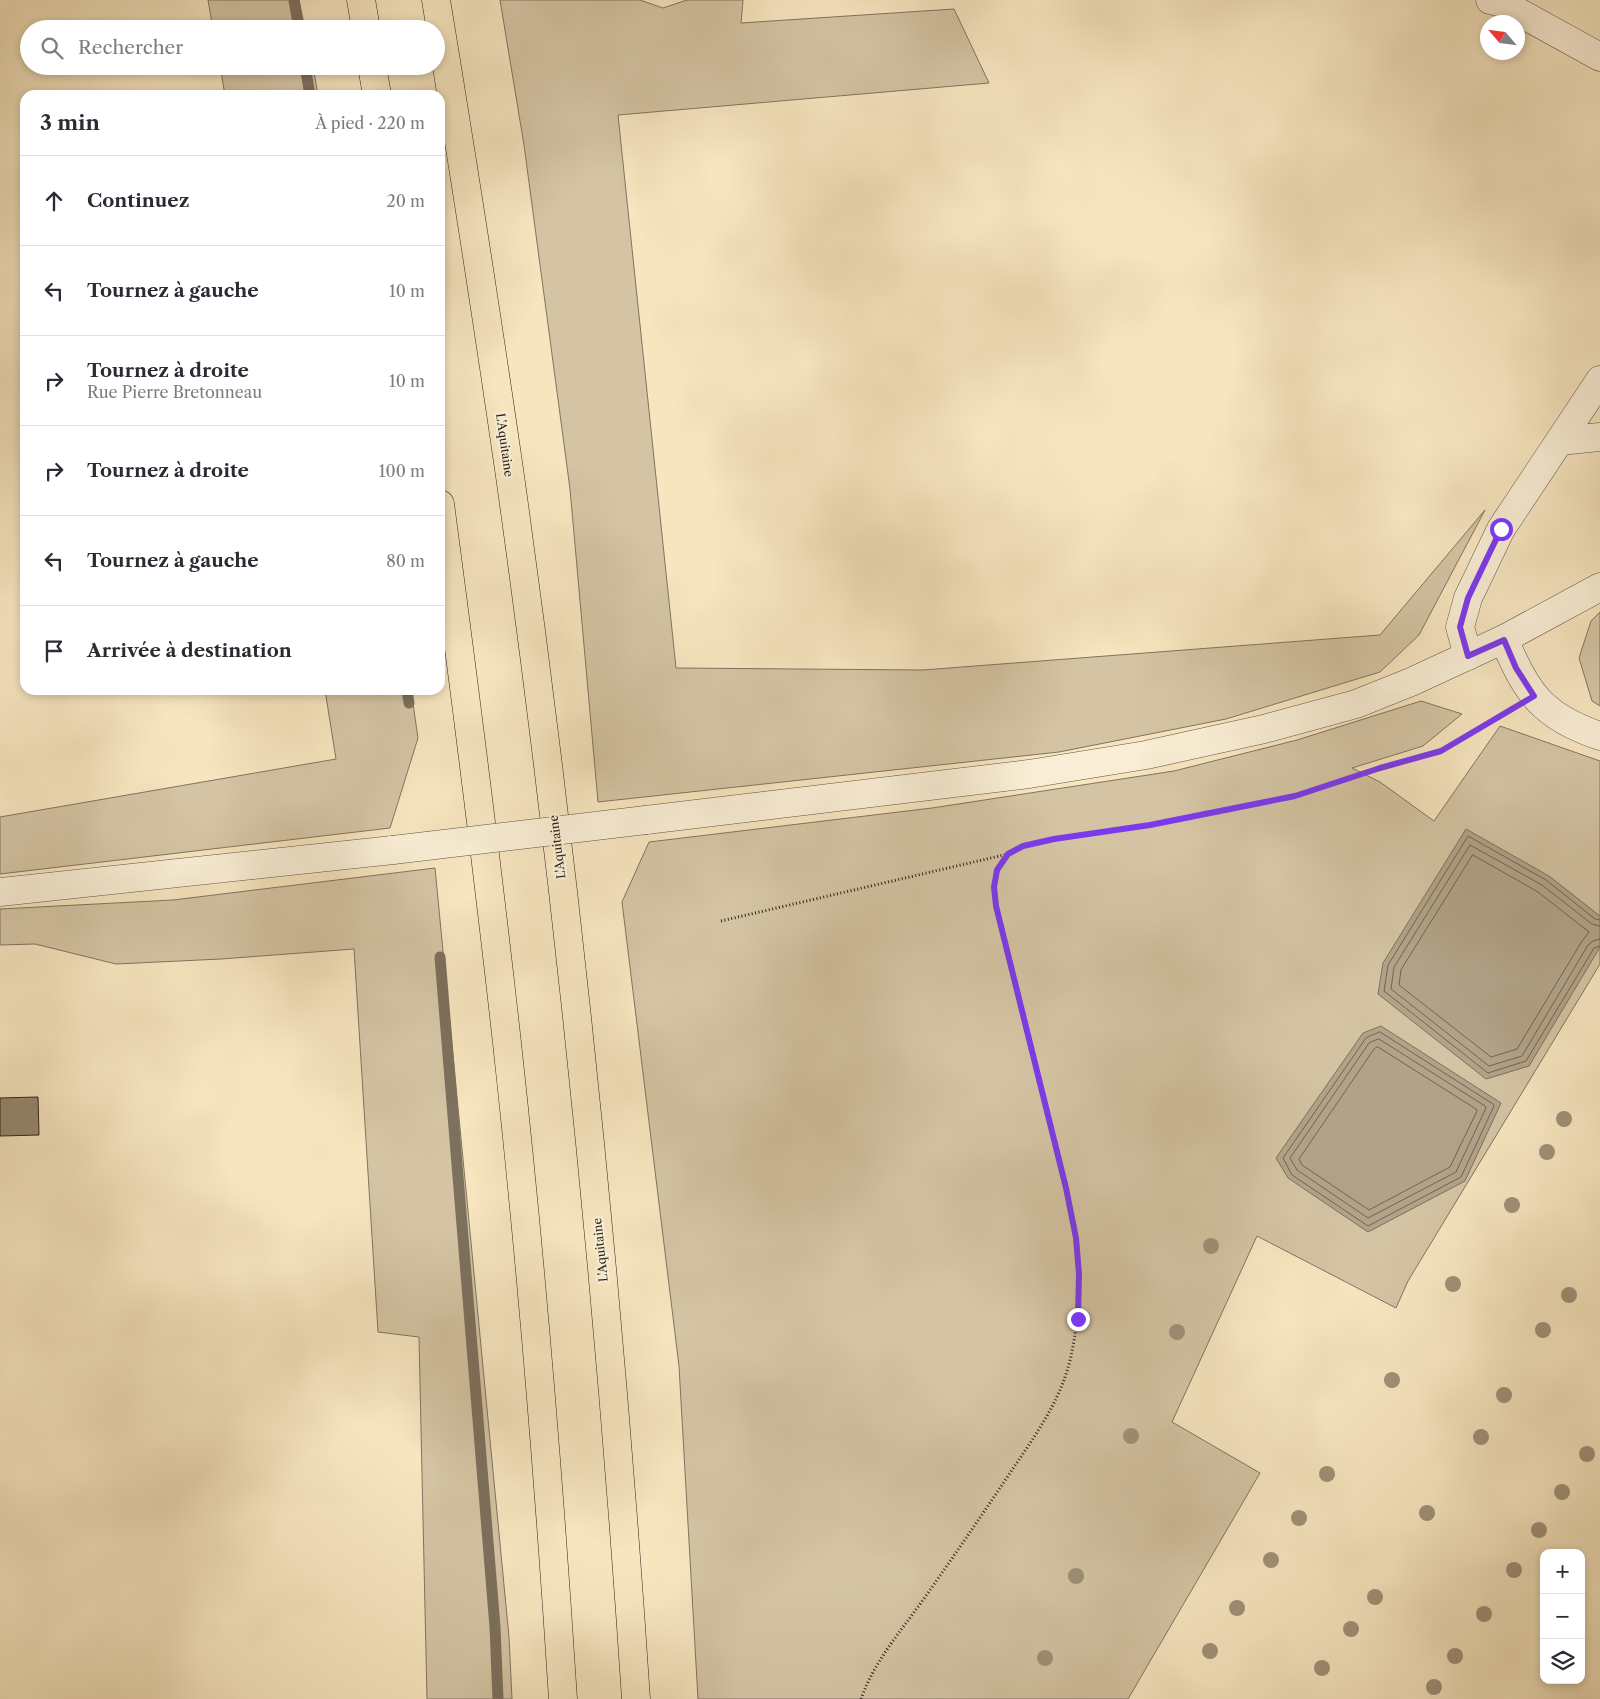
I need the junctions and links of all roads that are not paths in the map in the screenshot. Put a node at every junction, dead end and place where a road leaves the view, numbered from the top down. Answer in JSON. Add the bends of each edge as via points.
{"nodes":[{"id":1,"x":361,"y":0,"type":"edge"},
{"id":2,"x":436,"y":0,"type":"edge"},
{"id":3,"x":1490,"y":0,"type":"edge"},
{"id":4,"x":364,"y":20,"type":"edge"},
{"id":5,"x":439,"y":20,"type":"edge"},
{"id":6,"x":445,"y":55,"type":"edge"},
{"id":7,"x":1600,"y":58,"type":"edge"},
{"id":8,"x":374,"y":75,"type":"edge"},
{"id":9,"x":376,"y":90,"type":"edge"},
{"id":10,"x":1600,"y":380,"type":"edge"},
{"id":11,"x":1600,"y":437,"type":"edge"},
{"id":12,"x":1560,"y":441,"type":"junction"},
{"id":13,"x":445,"y":542,"type":"edge"},
{"id":14,"x":1600,"y":587,"type":"edge"},
{"id":15,"x":1504,"y":640,"type":"junction"},
{"id":16,"x":1468,"y":656,"type":"junction"},
{"id":17,"x":1600,"y":736,"type":"edge"},
{"id":18,"x":0,"y":892,"type":"edge"},
{"id":19,"x":563,"y":1699,"type":"edge"},
{"id":20,"x":636,"y":1699,"type":"edge"}],
"edges":[{"from":1,"to":4,"type":"highway"},
{"from":2,"to":5,"type":"highway","name":"L'Aquitaine"},
{"from":3,"to":7,"type":"street","via":[[1502,3]]},
{"from":6,"to":20,"type":"highway","name":"L'Aquitaine","via":[[509,472],[546,752],[607,1318]]},
{"from":8,"to":9,"type":"highway"},
{"from":10,"to":12,"type":"street"},
{"from":11,"to":12,"type":"street"},
{"from":12,"to":16,"type":"street","via":[[1501,529],[1468,598],[1460,627]]},
{"from":13,"to":19,"type":"highway","via":[[507,1046],[535,1335]]},
{"from":14,"to":15,"type":"street"},
{"from":15,"to":16,"type":"street"},
{"from":15,"to":17,"type":"street","via":[[1516,668],[1534,696],[1566,722]]},
{"from":16,"to":18,"type":"street","bridge":true,"via":[[1356,704],[1264,729],[1146,755],[1030,774],[393,850]]}]}
